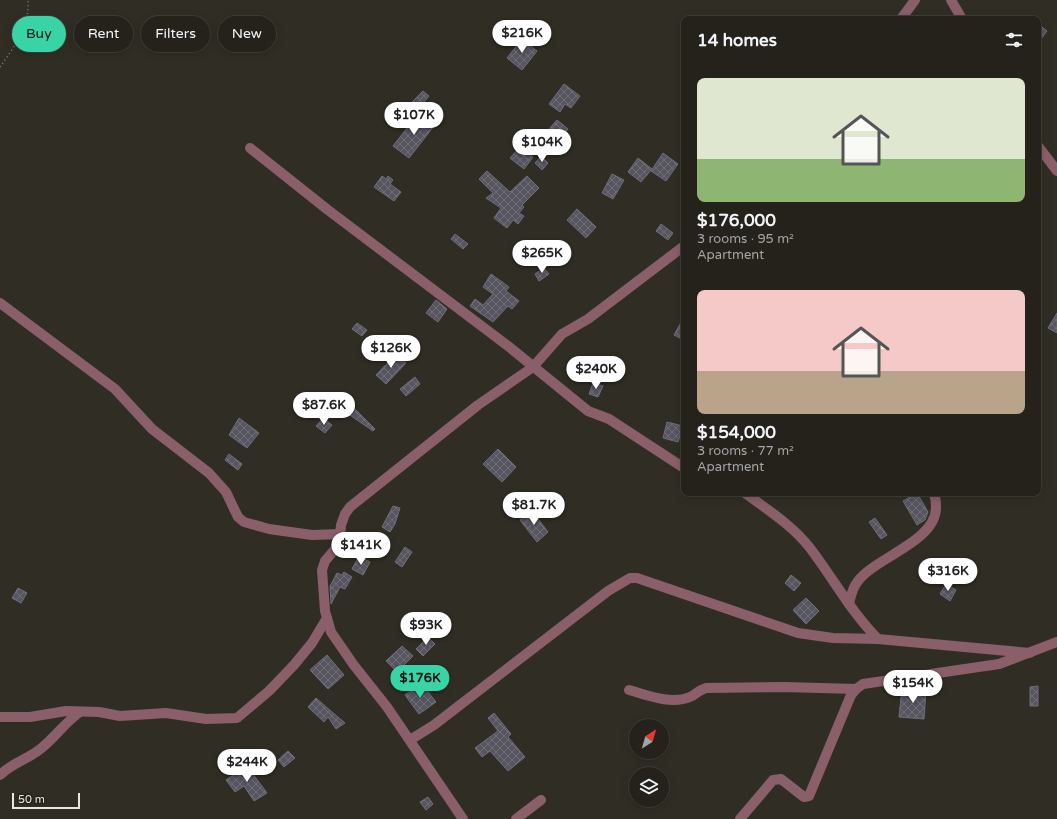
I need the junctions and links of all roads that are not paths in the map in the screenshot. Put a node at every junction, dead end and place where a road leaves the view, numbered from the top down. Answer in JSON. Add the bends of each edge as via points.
{"nodes":[{"id":1,"x":914,"y":0,"type":"edge"},
{"id":2,"x":951,"y":0,"type":"edge"},
{"id":3,"x":903,"y":16,"type":"edge"},
{"id":4,"x":960,"y":16,"type":"edge"},
{"id":5,"x":250,"y":148,"type":"dead end"},
{"id":6,"x":1041,"y":150,"type":"edge"},
{"id":7,"x":1057,"y":171,"type":"edge"},
{"id":8,"x":681,"y":248,"type":"edge"},
{"id":9,"x":0,"y":303,"type":"edge"},
{"id":10,"x":533,"y":367,"type":"junction"},
{"id":11,"x":681,"y":466,"type":"edge"},
{"id":12,"x":749,"y":496,"type":"edge"},
{"id":13,"x":935,"y":496,"type":"edge"},
{"id":14,"x":340,"y":534,"type":"junction"},
{"id":15,"x":849,"y":604,"type":"junction"},
{"id":16,"x":327,"y":618,"type":"junction"},
{"id":17,"x":878,"y":639,"type":"junction"},
{"id":18,"x":1057,"y":642,"type":"edge"},
{"id":19,"x":1030,"y":653,"type":"junction"},
{"id":20,"x":856,"y":689,"type":"junction"},
{"id":21,"x":629,"y":690,"type":"dead end"},
{"id":22,"x":80,"y":712,"type":"junction"},
{"id":23,"x":0,"y":717,"type":"edge"},
{"id":24,"x":410,"y":740,"type":"junction"},
{"id":25,"x":0,"y":775,"type":"edge"},
{"id":26,"x":542,"y":800,"type":"dead end"},
{"id":27,"x":463,"y":819,"type":"edge"},
{"id":28,"x":516,"y":819,"type":"edge"},
{"id":29,"x":740,"y":819,"type":"edge"}],
"edges":[{"from":1,"to":3,"type":"street"},
{"from":2,"to":4,"type":"street"},
{"from":5,"to":10,"type":"street"},
{"from":6,"to":7,"type":"street"},
{"from":8,"to":10,"type":"street","via":[[588,319],[562,334]]},
{"from":9,"to":14,"type":"street","via":[[115,389],[152,430],[213,478],[226,492],[238,516],[244,522],[269,529],[312,535]]},
{"from":10,"to":11,"type":"street","via":[[588,411],[609,419]]},
{"from":10,"to":14,"type":"street","via":[[478,405],[350,507],[344,514]]},
{"from":12,"to":15,"type":"street","via":[[798,534]]},
{"from":13,"to":15,"type":"street","via":[[935,516],[928,527],[891,557],[866,573],[853,589]]},
{"from":14,"to":16,"type":"street","via":[[336,548],[325,561],[322,570]]},
{"from":15,"to":17,"type":"street"},
{"from":16,"to":22,"type":"street","via":[[312,643],[294,665],[269,691],[237,718],[206,719],[166,712],[120,716]]},
{"from":16,"to":24,"type":"street","via":[[331,632]]},
{"from":17,"to":19,"type":"street"},
{"from":17,"to":24,"type":"street","via":[[833,638],[798,633],[637,578],[630,578],[585,607]]},
{"from":18,"to":19,"type":"street"},
{"from":19,"to":20,"type":"street","via":[[999,664],[973,669],[872,681]]},
{"from":20,"to":21,"type":"street","via":[[784,686],[706,688],[697,691],[691,697],[669,700]]},
{"from":20,"to":29,"type":"street","via":[[809,796],[804,798],[781,779],[773,780]]},
{"from":22,"to":23,"type":"street"},
{"from":22,"to":25,"type":"street","via":[[68,720],[39,750],[10,766]]},
{"from":24,"to":27,"type":"street"},
{"from":26,"to":28,"type":"street"}]}
